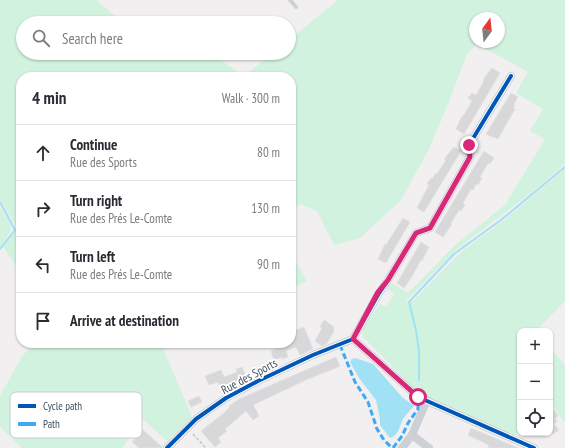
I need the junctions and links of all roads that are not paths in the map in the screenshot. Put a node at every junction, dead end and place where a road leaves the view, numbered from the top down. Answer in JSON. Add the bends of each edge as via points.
{"nodes":[{"id":1,"x":290,"y":0,"type":"edge"},
{"id":2,"x":296,"y":7,"type":"dead end"},
{"id":3,"x":511,"y":76,"type":"dead end"},
{"id":4,"x":353,"y":339,"type":"junction"},
{"id":5,"x":427,"y":400,"type":"junction"},
{"id":6,"x":412,"y":435,"type":"junction"},
{"id":7,"x":167,"y":448,"type":"edge"},
{"id":8,"x":402,"y":448,"type":"edge"},
{"id":9,"x":429,"y":448,"type":"edge"},
{"id":10,"x":534,"y":448,"type":"edge"}],
"edges":[{"from":1,"to":2,"type":"lane"},
{"from":3,"to":4,"type":"street","via":[[469,145],[470,157],[430,228],[416,233],[378,292]]},
{"from":4,"to":5,"type":"street","via":[[418,397]]},
{"from":4,"to":7,"type":"street","name":"Rue des Sports","via":[[313,355],[226,398],[196,419]]},
{"from":5,"to":6,"type":"street"},
{"from":5,"to":10,"type":"street"},
{"from":6,"to":8,"type":"street"},
{"from":6,"to":9,"type":"street"}]}
